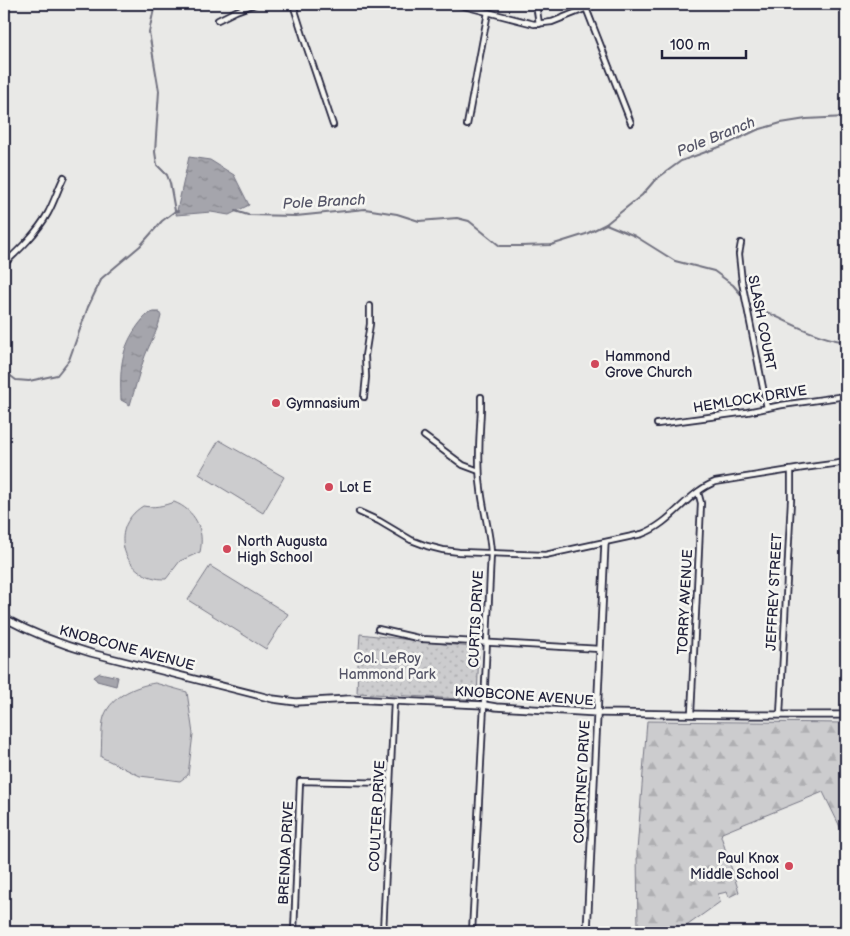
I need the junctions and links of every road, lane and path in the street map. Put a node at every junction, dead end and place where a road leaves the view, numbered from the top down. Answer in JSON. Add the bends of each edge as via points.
{"nodes":[{"id":1,"x":255,"y":4,"type":"edge"},
{"id":2,"x":293,"y":4,"type":"edge"},
{"id":3,"x":456,"y":4,"type":"edge"},
{"id":4,"x":536,"y":4,"type":"edge"},
{"id":5,"x":597,"y":4,"type":"edge"},
{"id":6,"x":586,"y":8,"type":"junction"},
{"id":7,"x":488,"y":12,"type":"junction"},
{"id":8,"x":218,"y":20,"type":"dead end"},
{"id":9,"x":539,"y":24,"type":"junction"},
{"id":10,"x":333,"y":124,"type":"dead end"},
{"id":11,"x":631,"y":124,"type":"dead end"},
{"id":12,"x":467,"y":125,"type":"dead end"},
{"id":13,"x":64,"y":177,"type":"dead end"},
{"id":14,"x":741,"y":243,"type":"dead end"},
{"id":15,"x":4,"y":264,"type":"edge"},
{"id":16,"x":370,"y":306,"type":"dead end"},
{"id":17,"x":846,"y":396,"type":"edge"},
{"id":18,"x":364,"y":397,"type":"dead end"},
{"id":19,"x":480,"y":398,"type":"dead end"},
{"id":20,"x":767,"y":408,"type":"junction"},
{"id":21,"x":657,"y":424,"type":"dead end"},
{"id":22,"x":424,"y":436,"type":"dead end"},
{"id":23,"x":846,"y":463,"type":"edge"},
{"id":24,"x":791,"y":470,"type":"junction"},
{"id":25,"x":479,"y":471,"type":"junction"},
{"id":26,"x":698,"y":492,"type":"junction"},
{"id":27,"x":359,"y":512,"type":"dead end"},
{"id":28,"x":605,"y":543,"type":"junction"},
{"id":29,"x":491,"y":553,"type":"junction"},
{"id":30,"x":4,"y":618,"type":"edge"},
{"id":31,"x":378,"y":629,"type":"dead end"},
{"id":32,"x":487,"y":643,"type":"junction"},
{"id":33,"x":600,"y":649,"type":"junction"},
{"id":34,"x":394,"y":701,"type":"junction"},
{"id":35,"x":484,"y":705,"type":"junction"},
{"id":36,"x":598,"y":713,"type":"junction"},
{"id":37,"x":691,"y":714,"type":"junction"},
{"id":38,"x":780,"y":715,"type":"junction"},
{"id":39,"x":846,"y":715,"type":"edge"},
{"id":40,"x":390,"y":784,"type":"junction"},
{"id":41,"x":294,"y":932,"type":"edge"},
{"id":42,"x":383,"y":932,"type":"edge"},
{"id":43,"x":472,"y":932,"type":"edge"},
{"id":44,"x":587,"y":932,"type":"edge"}],
"edges":[{"from":1,"to":8,"type":"street"},
{"from":2,"to":10,"type":"street"},
{"from":3,"to":7,"type":"street"},
{"from":4,"to":9,"type":"street"},
{"from":5,"to":6,"type":"street"},
{"from":6,"to":9,"type":"street"},
{"from":6,"to":11,"type":"street"},
{"from":7,"to":9,"type":"street"},
{"from":7,"to":12,"type":"street"},
{"from":13,"to":15,"type":"street","via":[[44,220]]},
{"from":14,"to":20,"type":"street","name":"SLASH COURT","via":[[742,282]]},
{"from":16,"to":18,"type":"street"},
{"from":17,"to":20,"type":"street","name":"HEMLOCK DRIVE"},
{"from":19,"to":25,"type":"street","name":"CURTIS DRIVE"},
{"from":20,"to":21,"type":"street","name":"HEMLOCK DRIVE"},
{"from":22,"to":25,"type":"street","via":[[463,465]]},
{"from":23,"to":24,"type":"street"},
{"from":24,"to":26,"type":"street","via":[[715,482]]},
{"from":24,"to":38,"type":"street","name":"JEFFREY STREET"},
{"from":25,"to":29,"type":"street","name":"CURTIS DRIVE"},
{"from":26,"to":28,"type":"street","via":[[651,531]]},
{"from":26,"to":37,"type":"street","name":"TORRY AVENUE","via":[[701,503],[700,540]]},
{"from":27,"to":29,"type":"street","via":[[428,546]]},
{"from":28,"to":29,"type":"street","via":[[546,555]]},
{"from":28,"to":33,"type":"street","name":"COURTNEY DRIVE"},
{"from":29,"to":32,"type":"street","name":"CURTIS DRIVE"},
{"from":30,"to":34,"type":"street","name":"KNOBCONE AVENUE","via":[[30,632],[77,649],[273,699],[296,702]]},
{"from":31,"to":32,"type":"street","via":[[422,639]]},
{"from":32,"to":33,"type":"street"},
{"from":32,"to":35,"type":"street","name":"CURTIS DRIVE"},
{"from":33,"to":36,"type":"street","name":"COURTNEY DRIVE"},
{"from":34,"to":35,"type":"street","name":"KNOBCONE AVENUE"},
{"from":34,"to":40,"type":"street","name":"COULTER DRIVE"},
{"from":35,"to":36,"type":"street","name":"KNOBCONE AVENUE"},
{"from":35,"to":43,"type":"street","name":"CURTIS DRIVE"},
{"from":36,"to":37,"type":"street","name":"KNOBCONE AVENUE"},
{"from":36,"to":44,"type":"street","name":"COURTNEY DRIVE"},
{"from":37,"to":38,"type":"street","name":"KNOBCONE AVENUE"},
{"from":38,"to":39,"type":"street","name":"KNOBCONE AVENUE"},
{"from":40,"to":41,"type":"street","name":"BRENDA DRIVE","via":[[300,781]]},
{"from":40,"to":42,"type":"street","name":"COULTER DRIVE"}]}
